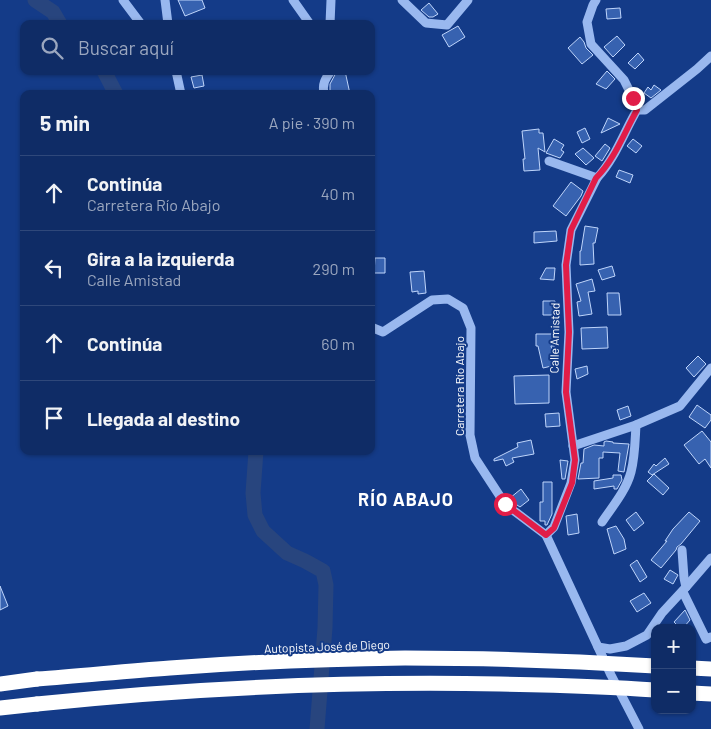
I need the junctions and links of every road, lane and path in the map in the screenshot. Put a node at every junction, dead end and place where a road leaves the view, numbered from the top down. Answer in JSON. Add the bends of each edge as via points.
{"nodes":[{"id":1,"x":123,"y":0,"type":"edge"},
{"id":2,"x":165,"y":0,"type":"edge"},
{"id":3,"x":293,"y":0,"type":"edge"},
{"id":4,"x":331,"y":0,"type":"edge"},
{"id":5,"x":402,"y":0,"type":"edge"},
{"id":6,"x":468,"y":0,"type":"edge"},
{"id":7,"x":596,"y":0,"type":"edge"},
{"id":8,"x":138,"y":20,"type":"edge"},
{"id":9,"x":168,"y":20,"type":"edge"},
{"id":10,"x":307,"y":20,"type":"edge"},
{"id":11,"x":330,"y":20,"type":"edge"},
{"id":12,"x":711,"y":56,"type":"edge"},
{"id":13,"x":177,"y":75,"type":"edge"},
{"id":14,"x":328,"y":75,"type":"edge"},
{"id":15,"x":180,"y":90,"type":"edge"},
{"id":16,"x":323,"y":90,"type":"edge"},
{"id":17,"x":637,"y":110,"type":"junction"},
{"id":18,"x":549,"y":162,"type":"dead end"},
{"id":19,"x":600,"y":175,"type":"junction"},
{"id":20,"x":375,"y":329,"type":"edge"},
{"id":21,"x":711,"y":368,"type":"edge"},
{"id":22,"x":636,"y":426,"type":"junction"},
{"id":23,"x":573,"y":446,"type":"junction"},
{"id":24,"x":602,"y":522,"type":"dead end"},
{"id":25,"x":546,"y":535,"type":"junction"},
{"id":26,"x":682,"y":550,"type":"dead end"},
{"id":27,"x":711,"y":558,"type":"edge"},
{"id":28,"x":684,"y":590,"type":"junction"},
{"id":29,"x":711,"y":637,"type":"edge"},
{"id":30,"x":598,"y":647,"type":"junction"},
{"id":31,"x":651,"y":666,"type":"edge"},
{"id":32,"x":696,"y":668,"type":"edge"},
{"id":33,"x":711,"y":669,"type":"edge"},
{"id":34,"x":0,"y":684,"type":"edge"},
{"id":35,"x":651,"y":690,"type":"edge"},
{"id":36,"x":696,"y":693,"type":"edge"},
{"id":37,"x":711,"y":694,"type":"edge"},
{"id":38,"x":0,"y":708,"type":"edge"},
{"id":39,"x":639,"y":729,"type":"edge"}],
"edges":[{"from":1,"to":8,"type":"street"},
{"from":2,"to":9,"type":"street"},
{"from":3,"to":10,"type":"street"},
{"from":4,"to":11,"type":"street"},
{"from":5,"to":6,"type":"street","via":[[426,23],[447,25]]},
{"from":7,"to":17,"type":"street","via":[[587,22],[591,44],[624,80]]},
{"from":12,"to":17,"type":"street","via":[[645,110]]},
{"from":13,"to":15,"type":"street"},
{"from":14,"to":16,"type":"street"},
{"from":17,"to":19,"type":"street","name":"Calle Amistad"},
{"from":18,"to":19,"type":"street"},
{"from":19,"to":23,"type":"street","name":"Calle Amistad","via":[[571,230],[566,265],[569,332],[566,392]]},
{"from":20,"to":25,"type":"street","name":"Carretera Río Abajo","via":[[384,332],[432,300],[448,299],[463,308],[471,328],[470,435],[475,458],[505,504]]},
{"from":21,"to":22,"type":"street","via":[[680,406]]},
{"from":22,"to":23,"type":"street"},
{"from":22,"to":24,"type":"street","via":[[631,473],[624,490]]},
{"from":23,"to":25,"type":"street","name":"Calle Amistad","via":[[572,483],[554,528]]},
{"from":25,"to":30,"type":"street","name":"Carretera Río Abajo"},
{"from":26,"to":28,"type":"street"},
{"from":27,"to":28,"type":"street"},
{"from":28,"to":29,"type":"street","via":[[706,639]]},
{"from":28,"to":30,"type":"street","via":[[647,635],[626,646]]},
{"from":30,"to":39,"type":"street","name":"Carretera Río Abajo"},
{"from":31,"to":34,"type":"highway","name":"Autopista José de Diego","bridge":true,"via":[[558,660],[406,658],[262,662]]},
{"from":32,"to":33,"type":"highway"},
{"from":35,"to":38,"type":"highway","bridge":true,"via":[[461,683],[320,685],[157,693]]},
{"from":36,"to":37,"type":"highway"}]}
